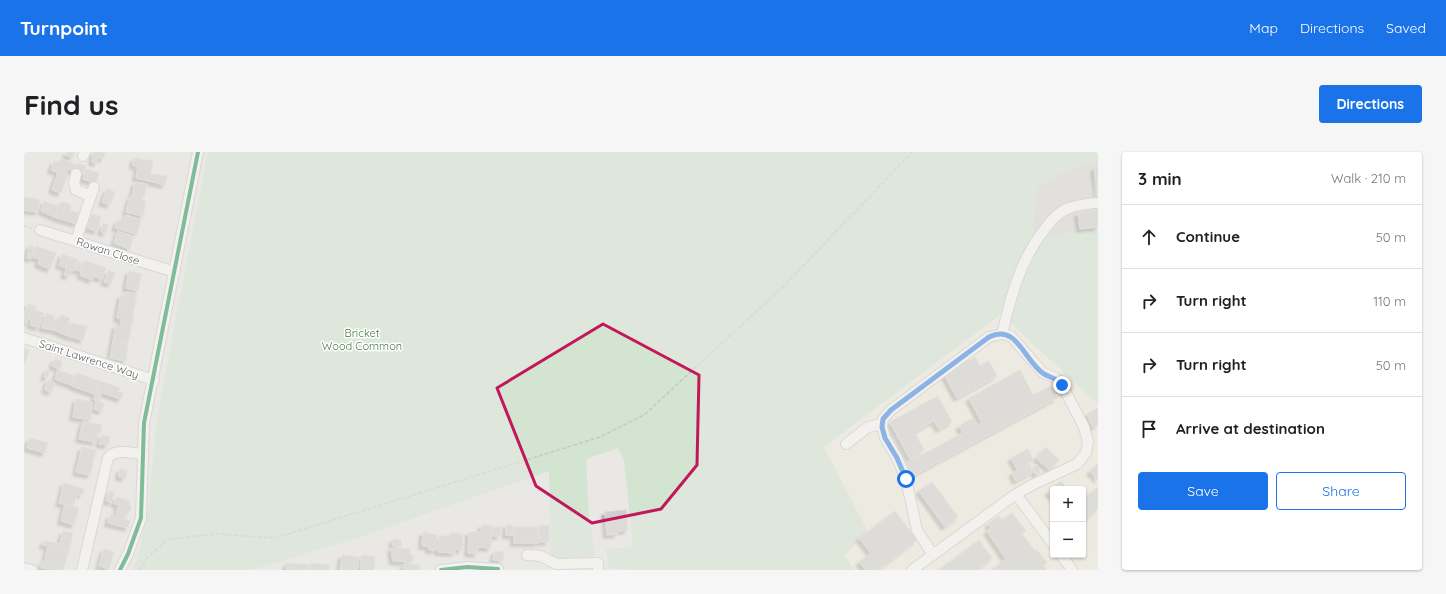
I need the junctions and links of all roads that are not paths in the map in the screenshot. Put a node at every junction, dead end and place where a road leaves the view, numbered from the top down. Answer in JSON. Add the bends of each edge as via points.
{"nodes":[{"id":1,"x":198,"y":152,"type":"edge"},
{"id":2,"x":76,"y":174,"type":"dead end"},
{"id":3,"x":1096,"y":203,"type":"dead end"},
{"id":4,"x":40,"y":230,"type":"dead end"},
{"id":5,"x":76,"y":240,"type":"junction"},
{"id":6,"x":175,"y":272,"type":"junction"},
{"id":7,"x":1002,"y":334,"type":"junction"},
{"id":8,"x":24,"y":338,"type":"edge"},
{"id":9,"x":154,"y":380,"type":"junction"},
{"id":10,"x":882,"y":424,"type":"junction"},
{"id":11,"x":1093,"y":441,"type":"edge"},
{"id":12,"x":846,"y":444,"type":"dead end"},
{"id":13,"x":143,"y":454,"type":"junction"},
{"id":14,"x":1016,"y":494,"type":"junction"},
{"id":15,"x":1050,"y":540,"type":"edge"},
{"id":16,"x":527,"y":555,"type":"dead end"},
{"id":17,"x":933,"y":555,"type":"junction"},
{"id":18,"x":1063,"y":558,"type":"edge"},
{"id":19,"x":24,"y":568,"type":"edge"},
{"id":20,"x":498,"y":569,"type":"dead end"},
{"id":21,"x":32,"y":570,"type":"edge"},
{"id":22,"x":82,"y":570,"type":"edge"},
{"id":23,"x":120,"y":570,"type":"edge"},
{"id":24,"x":442,"y":570,"type":"edge"},
{"id":25,"x":598,"y":570,"type":"edge"},
{"id":26,"x":912,"y":570,"type":"edge"},
{"id":27,"x":1072,"y":570,"type":"edge"}],
"edges":[{"from":1,"to":6,"type":"street"},
{"from":2,"to":5,"type":"street","via":[[76,190],[93,191]]},
{"from":3,"to":7,"type":"street","via":[[1068,208],[1055,216],[1037,239],[1014,286]]},
{"from":4,"to":5,"type":"street","name":"Rowan Close"},
{"from":5,"to":6,"type":"street","name":"Rowan Close"},
{"from":6,"to":9,"type":"street"},
{"from":7,"to":10,"type":"street","via":[[989,337],[972,348],[891,410]]},
{"from":7,"to":11,"type":"street","via":[[1011,336],[1043,374],[1056,378],[1062,385]]},
{"from":8,"to":9,"type":"street","name":"Saint Lawrence Way"},
{"from":9,"to":13,"type":"street","via":[[144,423]]},
{"from":10,"to":12,"type":"street","via":[[868,427]]},
{"from":10,"to":17,"type":"street","via":[[885,438],[906,479],[917,530]]},
{"from":11,"to":14,"type":"street","via":[[1077,464]]},
{"from":13,"to":22,"type":"street","via":[[119,452],[111,454],[108,458]]},
{"from":13,"to":23,"type":"street","via":[[141,518]]},
{"from":14,"to":15,"type":"street"},
{"from":14,"to":17,"type":"street"},
{"from":16,"to":25,"type":"street","via":[[541,556],[556,564],[598,564]]},
{"from":17,"to":26,"type":"street"},
{"from":18,"to":27,"type":"street"},
{"from":19,"to":21,"type":"street"},
{"from":20,"to":24,"type":"street","via":[[467,567]]}]}
